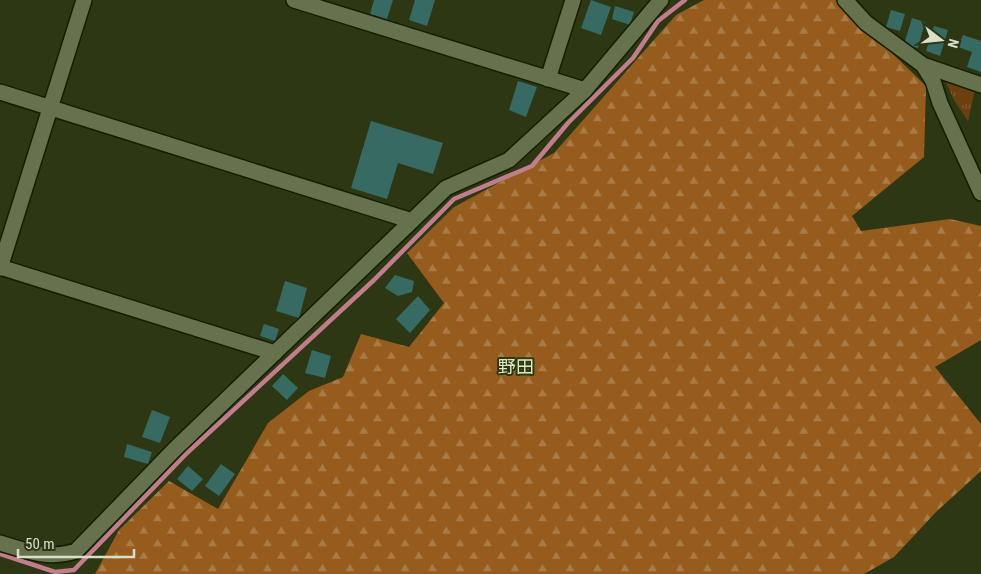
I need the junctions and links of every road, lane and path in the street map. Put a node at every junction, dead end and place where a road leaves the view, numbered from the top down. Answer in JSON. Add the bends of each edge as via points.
{"nodes":[{"id":1,"x":84,"y":0,"type":"edge"},
{"id":2,"x":294,"y":0,"type":"edge"},
{"id":3,"x":573,"y":0,"type":"edge"},
{"id":4,"x":661,"y":0,"type":"edge"},
{"id":5,"x":845,"y":0,"type":"edge"},
{"id":6,"x":922,"y":65,"type":"junction"},
{"id":7,"x":548,"y":79,"type":"junction"},
{"id":8,"x":981,"y":85,"type":"edge"},
{"id":9,"x":585,"y":90,"type":"junction"},
{"id":10,"x":0,"y":92,"type":"edge"},
{"id":11,"x":50,"y":108,"type":"junction"},
{"id":12,"x":981,"y":193,"type":"edge"},
{"id":13,"x":412,"y":221,"type":"junction"},
{"id":14,"x":0,"y":267,"type":"edge"},
{"id":15,"x":275,"y":353,"type":"junction"},
{"id":16,"x":0,"y":543,"type":"edge"}],
"edges":[{"from":1,"to":11,"type":"street"},
{"from":2,"to":7,"type":"street"},
{"from":3,"to":7,"type":"street"},
{"from":4,"to":9,"type":"street"},
{"from":5,"to":6,"type":"street","via":[[866,23]]},
{"from":6,"to":8,"type":"street"},
{"from":6,"to":12,"type":"street","via":[[933,81]]},
{"from":7,"to":9,"type":"street"},
{"from":9,"to":13,"type":"street","via":[[509,160],[446,188]]},
{"from":10,"to":11,"type":"street"},
{"from":11,"to":13,"type":"street"},
{"from":11,"to":14,"type":"street"},
{"from":13,"to":15,"type":"street"},
{"from":14,"to":15,"type":"street"},
{"from":15,"to":16,"type":"street","via":[[174,449],[76,551],[62,556],[44,555]]}]}
